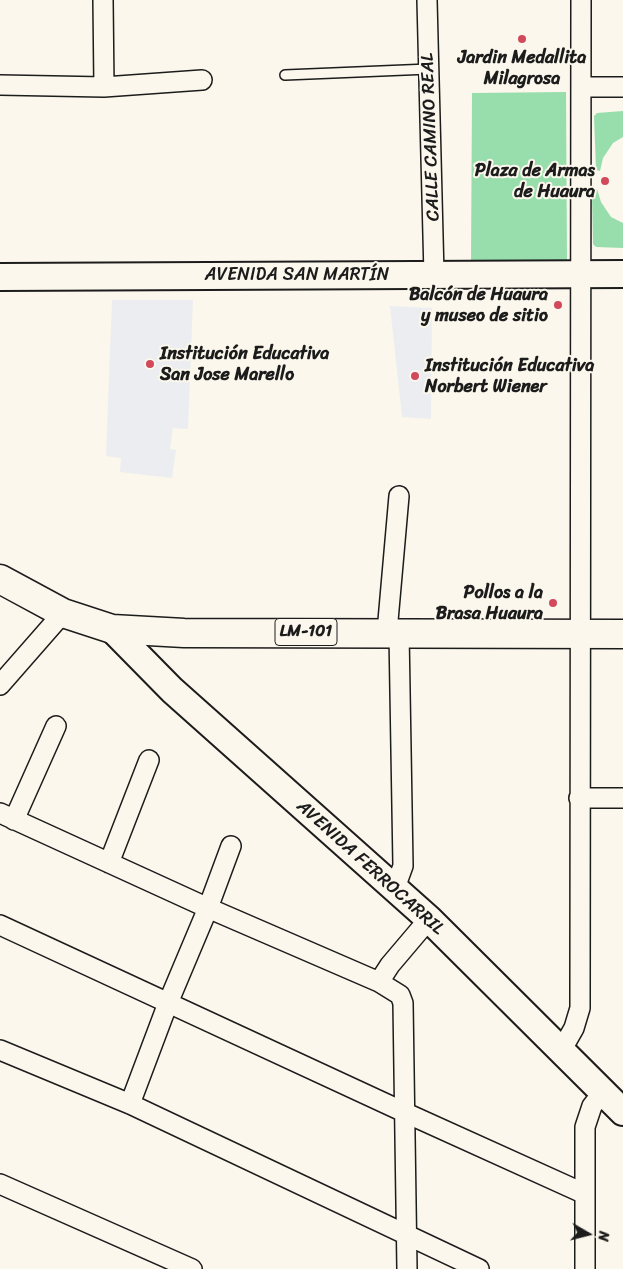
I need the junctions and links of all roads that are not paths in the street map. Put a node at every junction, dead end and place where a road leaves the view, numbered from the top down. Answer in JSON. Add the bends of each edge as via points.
{"nodes":[{"id":1,"x":103,"y":0,"type":"edge"},
{"id":2,"x":427,"y":0,"type":"edge"},
{"id":3,"x":581,"y":0,"type":"edge"},
{"id":4,"x":429,"y":69,"type":"junction"},
{"id":5,"x":285,"y":75,"type":"dead end"},
{"id":6,"x":202,"y":80,"type":"dead end"},
{"id":7,"x":0,"y":84,"type":"edge"},
{"id":8,"x":104,"y":87,"type":"junction"},
{"id":9,"x":581,"y":87,"type":"junction"},
{"id":10,"x":623,"y":87,"type":"edge"},
{"id":11,"x":581,"y":274,"type":"junction"},
{"id":12,"x":623,"y":274,"type":"edge"},
{"id":13,"x":434,"y":275,"type":"junction"},
{"id":14,"x":0,"y":277,"type":"edge"},
{"id":15,"x":399,"y":496,"type":"dead end"},
{"id":16,"x":0,"y":579,"type":"edge"},
{"id":17,"x":62,"y":613,"type":"junction"},
{"id":18,"x":112,"y":629,"type":"junction"},
{"id":19,"x":393,"y":633,"type":"junction"},
{"id":20,"x":579,"y":634,"type":"junction"},
{"id":21,"x":623,"y":634,"type":"edge"},
{"id":22,"x":0,"y":685,"type":"edge"},
{"id":23,"x":56,"y":726,"type":"dead end"},
{"id":24,"x":150,"y":760,"type":"dead end"},
{"id":25,"x":579,"y":798,"type":"junction"},
{"id":26,"x":623,"y":798,"type":"edge"},
{"id":27,"x":7,"y":816,"type":"edge"},
{"id":28,"x":231,"y":846,"type":"dead end"},
{"id":29,"x":109,"y":863,"type":"junction"},
{"id":30,"x":395,"y":888,"type":"junction"},
{"id":31,"x":208,"y":908,"type":"junction"},
{"id":32,"x":429,"y":920,"type":"junction"},
{"id":33,"x":0,"y":925,"type":"edge"},
{"id":34,"x":379,"y":982,"type":"junction"},
{"id":35,"x":168,"y":1003,"type":"junction"},
{"id":36,"x":0,"y":1050,"type":"edge"},
{"id":37,"x":561,"y":1050,"type":"junction"},
{"id":38,"x":603,"y":1092,"type":"junction"},
{"id":39,"x":130,"y":1104,"type":"junction"},
{"id":40,"x":623,"y":1112,"type":"edge"},
{"id":41,"x":406,"y":1114,"type":"junction"},
{"id":42,"x":0,"y":1184,"type":"edge"},
{"id":43,"x":585,"y":1194,"type":"junction"},
{"id":44,"x":407,"y":1236,"type":"junction"},
{"id":45,"x":192,"y":1269,"type":"edge"},
{"id":46,"x":407,"y":1269,"type":"edge"},
{"id":47,"x":479,"y":1269,"type":"edge"},
{"id":48,"x":585,"y":1269,"type":"edge"}],
"edges":[{"from":1,"to":8,"type":"street"},
{"from":2,"to":4,"type":"street","name":"CALLE CAMINO REAL"},
{"from":3,"to":9,"type":"street"},
{"from":4,"to":5,"type":"lane"},
{"from":4,"to":13,"type":"street","name":"CALLE CAMINO REAL"},
{"from":6,"to":8,"type":"street"},
{"from":7,"to":8,"type":"street"},
{"from":9,"to":10,"type":"street"},
{"from":9,"to":11,"type":"street"},
{"from":11,"to":12,"type":"main road","name":"AVENIDA SAN MARTÍN"},
{"from":11,"to":13,"type":"main road","name":"AVENIDA SAN MARTÍN"},
{"from":11,"to":20,"type":"street"},
{"from":13,"to":14,"type":"main road","name":"AVENIDA SAN MARTÍN"},
{"from":15,"to":19,"type":"street"},
{"from":16,"to":17,"type":"main road","number":"LM-101"},
{"from":17,"to":18,"type":"main road","number":"LM-101"},
{"from":17,"to":22,"type":"street"},
{"from":18,"to":19,"type":"main road","number":"LM-101","via":[[184,633]]},
{"from":18,"to":30,"type":"main road","name":"AVENIDA FERROCARRIL","via":[[172,690]]},
{"from":19,"to":20,"type":"main road","number":"LM-101"},
{"from":19,"to":30,"type":"street","via":[[403,866]]},
{"from":20,"to":21,"type":"main road","number":"LM-101"},
{"from":20,"to":25,"type":"street"},
{"from":23,"to":27,"type":"street"},
{"from":24,"to":29,"type":"street"},
{"from":25,"to":26,"type":"street"},
{"from":25,"to":37,"type":"street","via":[[580,1008],[574,1028]]},
{"from":27,"to":29,"type":"street"},
{"from":28,"to":31,"type":"street"},
{"from":29,"to":31,"type":"street"},
{"from":30,"to":32,"type":"main road","name":"AVENIDA FERROCARRIL"},
{"from":31,"to":34,"type":"street"},
{"from":31,"to":35,"type":"street"},
{"from":32,"to":34,"type":"street","via":[[390,964]]},
{"from":32,"to":37,"type":"main road","name":"AVENIDA FERROCARRIL"},
{"from":33,"to":35,"type":"street"},
{"from":34,"to":41,"type":"street","via":[[400,995],[403,1003]]},
{"from":35,"to":39,"type":"street"},
{"from":35,"to":41,"type":"street"},
{"from":36,"to":39,"type":"street"},
{"from":37,"to":38,"type":"main road","name":"AVENIDA FERROCARRIL"},
{"from":38,"to":40,"type":"main road","name":"AVENIDA FERROCARRIL"},
{"from":38,"to":43,"type":"street","via":[[592,1106],[585,1127]]},
{"from":39,"to":44,"type":"street"},
{"from":41,"to":43,"type":"street"},
{"from":41,"to":44,"type":"street"},
{"from":42,"to":45,"type":"street"},
{"from":43,"to":48,"type":"street"},
{"from":44,"to":46,"type":"street"},
{"from":44,"to":47,"type":"street"}]}
